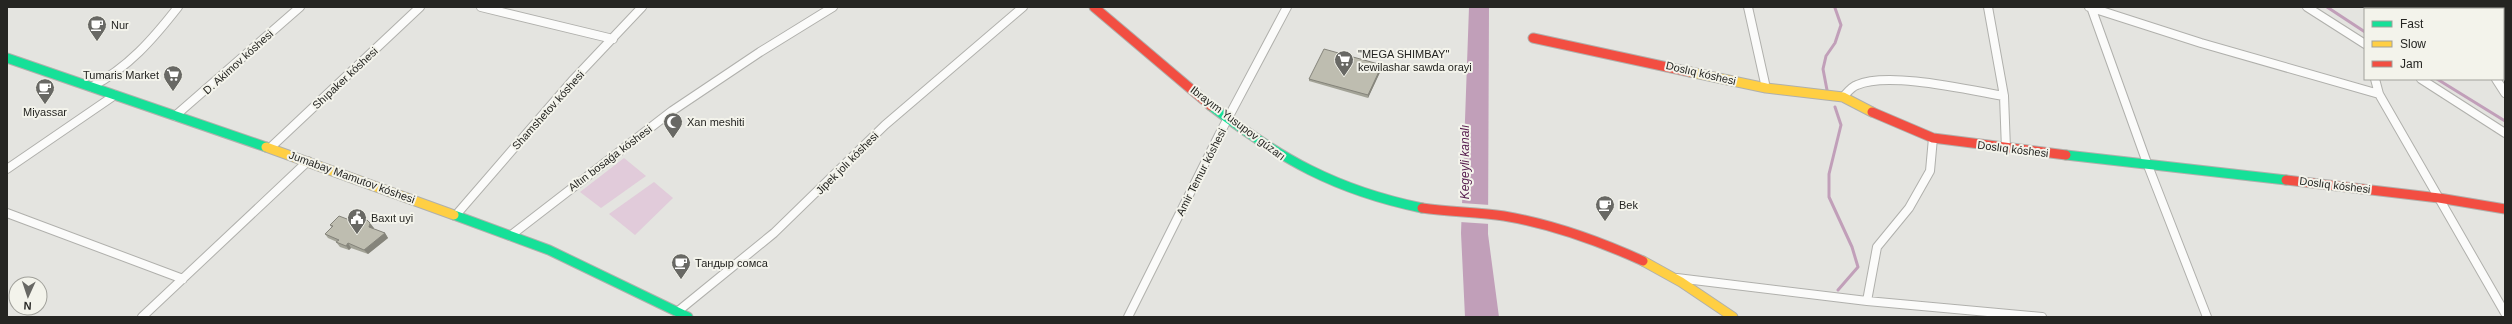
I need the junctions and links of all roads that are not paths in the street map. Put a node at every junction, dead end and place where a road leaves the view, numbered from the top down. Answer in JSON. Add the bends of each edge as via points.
{"nodes":[{"id":1,"x":178,"y":7,"type":"edge"},
{"id":2,"x":300,"y":7,"type":"edge"},
{"id":3,"x":420,"y":7,"type":"edge"},
{"id":4,"x":481,"y":7,"type":"edge"},
{"id":5,"x":642,"y":7,"type":"edge"},
{"id":6,"x":833,"y":7,"type":"edge"},
{"id":7,"x":1023,"y":7,"type":"edge"},
{"id":8,"x":1094,"y":7,"type":"edge"},
{"id":9,"x":1287,"y":7,"type":"edge"},
{"id":10,"x":1748,"y":7,"type":"edge"},
{"id":11,"x":1988,"y":7,"type":"edge"},
{"id":12,"x":2090,"y":7,"type":"edge"},
{"id":13,"x":2307,"y":7,"type":"edge"},
{"id":14,"x":1533,"y":38,"type":"dead end"},
{"id":15,"x":613,"y":39,"type":"junction"},
{"id":16,"x":2364,"y":43,"type":"edge"},
{"id":17,"x":7,"y":58,"type":"edge"},
{"id":18,"x":2375,"y":80,"type":"edge"},
{"id":19,"x":2423,"y":80,"type":"edge"},
{"id":20,"x":2497,"y":80,"type":"edge"},
{"id":21,"x":91,"y":87,"type":"junction"},
{"id":22,"x":1766,"y":88,"type":"junction"},
{"id":23,"x":2505,"y":93,"type":"edge"},
{"id":24,"x":2379,"y":94,"type":"junction"},
{"id":25,"x":115,"y":95,"type":"junction"},
{"id":26,"x":2004,"y":96,"type":"junction"},
{"id":27,"x":1843,"y":97,"type":"junction"},
{"id":28,"x":175,"y":116,"type":"junction"},
{"id":29,"x":1228,"y":118,"type":"junction"},
{"id":30,"x":2505,"y":133,"type":"edge"},
{"id":31,"x":1933,"y":138,"type":"junction"},
{"id":32,"x":270,"y":148,"type":"junction"},
{"id":33,"x":2006,"y":149,"type":"junction"},
{"id":34,"x":308,"y":161,"type":"junction"},
{"id":35,"x":2147,"y":163,"type":"junction"},
{"id":36,"x":7,"y":168,"type":"edge"},
{"id":37,"x":2439,"y":198,"type":"junction"},
{"id":38,"x":2505,"y":209,"type":"edge"},
{"id":39,"x":7,"y":213,"type":"edge"},
{"id":40,"x":456,"y":215,"type":"junction"},
{"id":41,"x":510,"y":236,"type":"junction"},
{"id":42,"x":1674,"y":278,"type":"junction"},
{"id":43,"x":183,"y":279,"type":"junction"},
{"id":44,"x":1867,"y":301,"type":"junction"},
{"id":45,"x":2505,"y":313,"type":"edge"},
{"id":46,"x":674,"y":314,"type":"edge"},
{"id":47,"x":142,"y":317,"type":"edge"},
{"id":48,"x":688,"y":317,"type":"edge"},
{"id":49,"x":1128,"y":317,"type":"edge"},
{"id":50,"x":1733,"y":317,"type":"edge"},
{"id":51,"x":2042,"y":317,"type":"edge"},
{"id":52,"x":2207,"y":317,"type":"edge"}],
"edges":[{"from":1,"to":21,"type":"street","via":[[146,47],[106,80]]},
{"from":2,"to":28,"type":"street","name":"D. Akimov kóshesi"},
{"from":3,"to":32,"type":"street","name":"Shıpaker kóshesi"},
{"from":4,"to":15,"type":"street"},
{"from":5,"to":15,"type":"street","name":"Shamshetov kóshesi"},
{"from":6,"to":41,"type":"street","name":"Altın bosaǵa kóshesi","via":[[672,111]]},
{"from":7,"to":46,"type":"street","name":"Jipek jolı kóshesi","via":[[885,125],[774,233]]},
{"from":8,"to":29,"type":"street","name":"Ibrayım Yusupov gúzarı"},
{"from":9,"to":29,"type":"street","name":"Amir Temur kóshesi"},
{"from":10,"to":22,"type":"street"},
{"from":11,"to":26,"type":"street"},
{"from":12,"to":24,"type":"street","via":[[2201,43]]},
{"from":12,"to":35,"type":"street"},
{"from":13,"to":16,"type":"street"},
{"from":14,"to":22,"type":"street","name":"Doslıq kóshesi"},
{"from":15,"to":40,"type":"street","name":"Shamshetov kóshesi","via":[[572,81]]},
{"from":17,"to":21,"type":"street","name":"Jumabay Mamutov kóshesi"},
{"from":18,"to":24,"type":"street"},
{"from":19,"to":30,"type":"street"},
{"from":20,"to":23,"type":"street"},
{"from":21,"to":25,"type":"street","name":"Jumabay Mamutov kóshesi"},
{"from":22,"to":27,"type":"street","name":"Doslıq kóshesi"},
{"from":24,"to":37,"type":"street"},
{"from":25,"to":28,"type":"street","name":"Jumabay Mamutov kóshesi"},
{"from":25,"to":36,"type":"street"},
{"from":26,"to":27,"type":"street","via":[[1878,81],[1856,84]]},
{"from":26,"to":33,"type":"street"},
{"from":27,"to":31,"type":"street","name":"Doslıq kóshesi","via":[[1881,117]]},
{"from":28,"to":32,"type":"street","name":"Jumabay Mamutov kóshesi"},
{"from":29,"to":42,"type":"street","name":"Ibrayım Yusupov gúzarı","via":[[1282,158],[1368,196],[1448,211],[1503,216],[1601,242]]},
{"from":29,"to":49,"type":"street","name":"Amir Temur kóshesi"},
{"from":31,"to":33,"type":"street","name":"Doslıq kóshesi"},
{"from":31,"to":44,"type":"street","via":[[1930,171],[1909,208],[1877,247]]},
{"from":32,"to":34,"type":"street","name":"Jumabay Mamutov kóshesi"},
{"from":33,"to":35,"type":"street","name":"Doslıq kóshesi"},
{"from":34,"to":40,"type":"street","name":"Jumabay Mamutov kóshesi"},
{"from":34,"to":43,"type":"street"},
{"from":35,"to":37,"type":"street","name":"Doslıq kóshesi"},
{"from":35,"to":52,"type":"street"},
{"from":37,"to":38,"type":"street","name":"Doslıq kóshesi"},
{"from":37,"to":45,"type":"street"},
{"from":39,"to":43,"type":"street"},
{"from":40,"to":41,"type":"street","name":"Jumabay Mamutov kóshesi"},
{"from":41,"to":46,"type":"street","name":"Jumabay Mamutov kóshesi","via":[[549,250]]},
{"from":42,"to":44,"type":"street","via":[[1710,280]]},
{"from":42,"to":50,"type":"street","name":"Ibrayım Yusupov gúzarı","via":[[1708,297]]},
{"from":43,"to":47,"type":"street"},
{"from":44,"to":51,"type":"street"},
{"from":46,"to":48,"type":"street","name":"Jumabay Mamutov kóshesi"}]}
